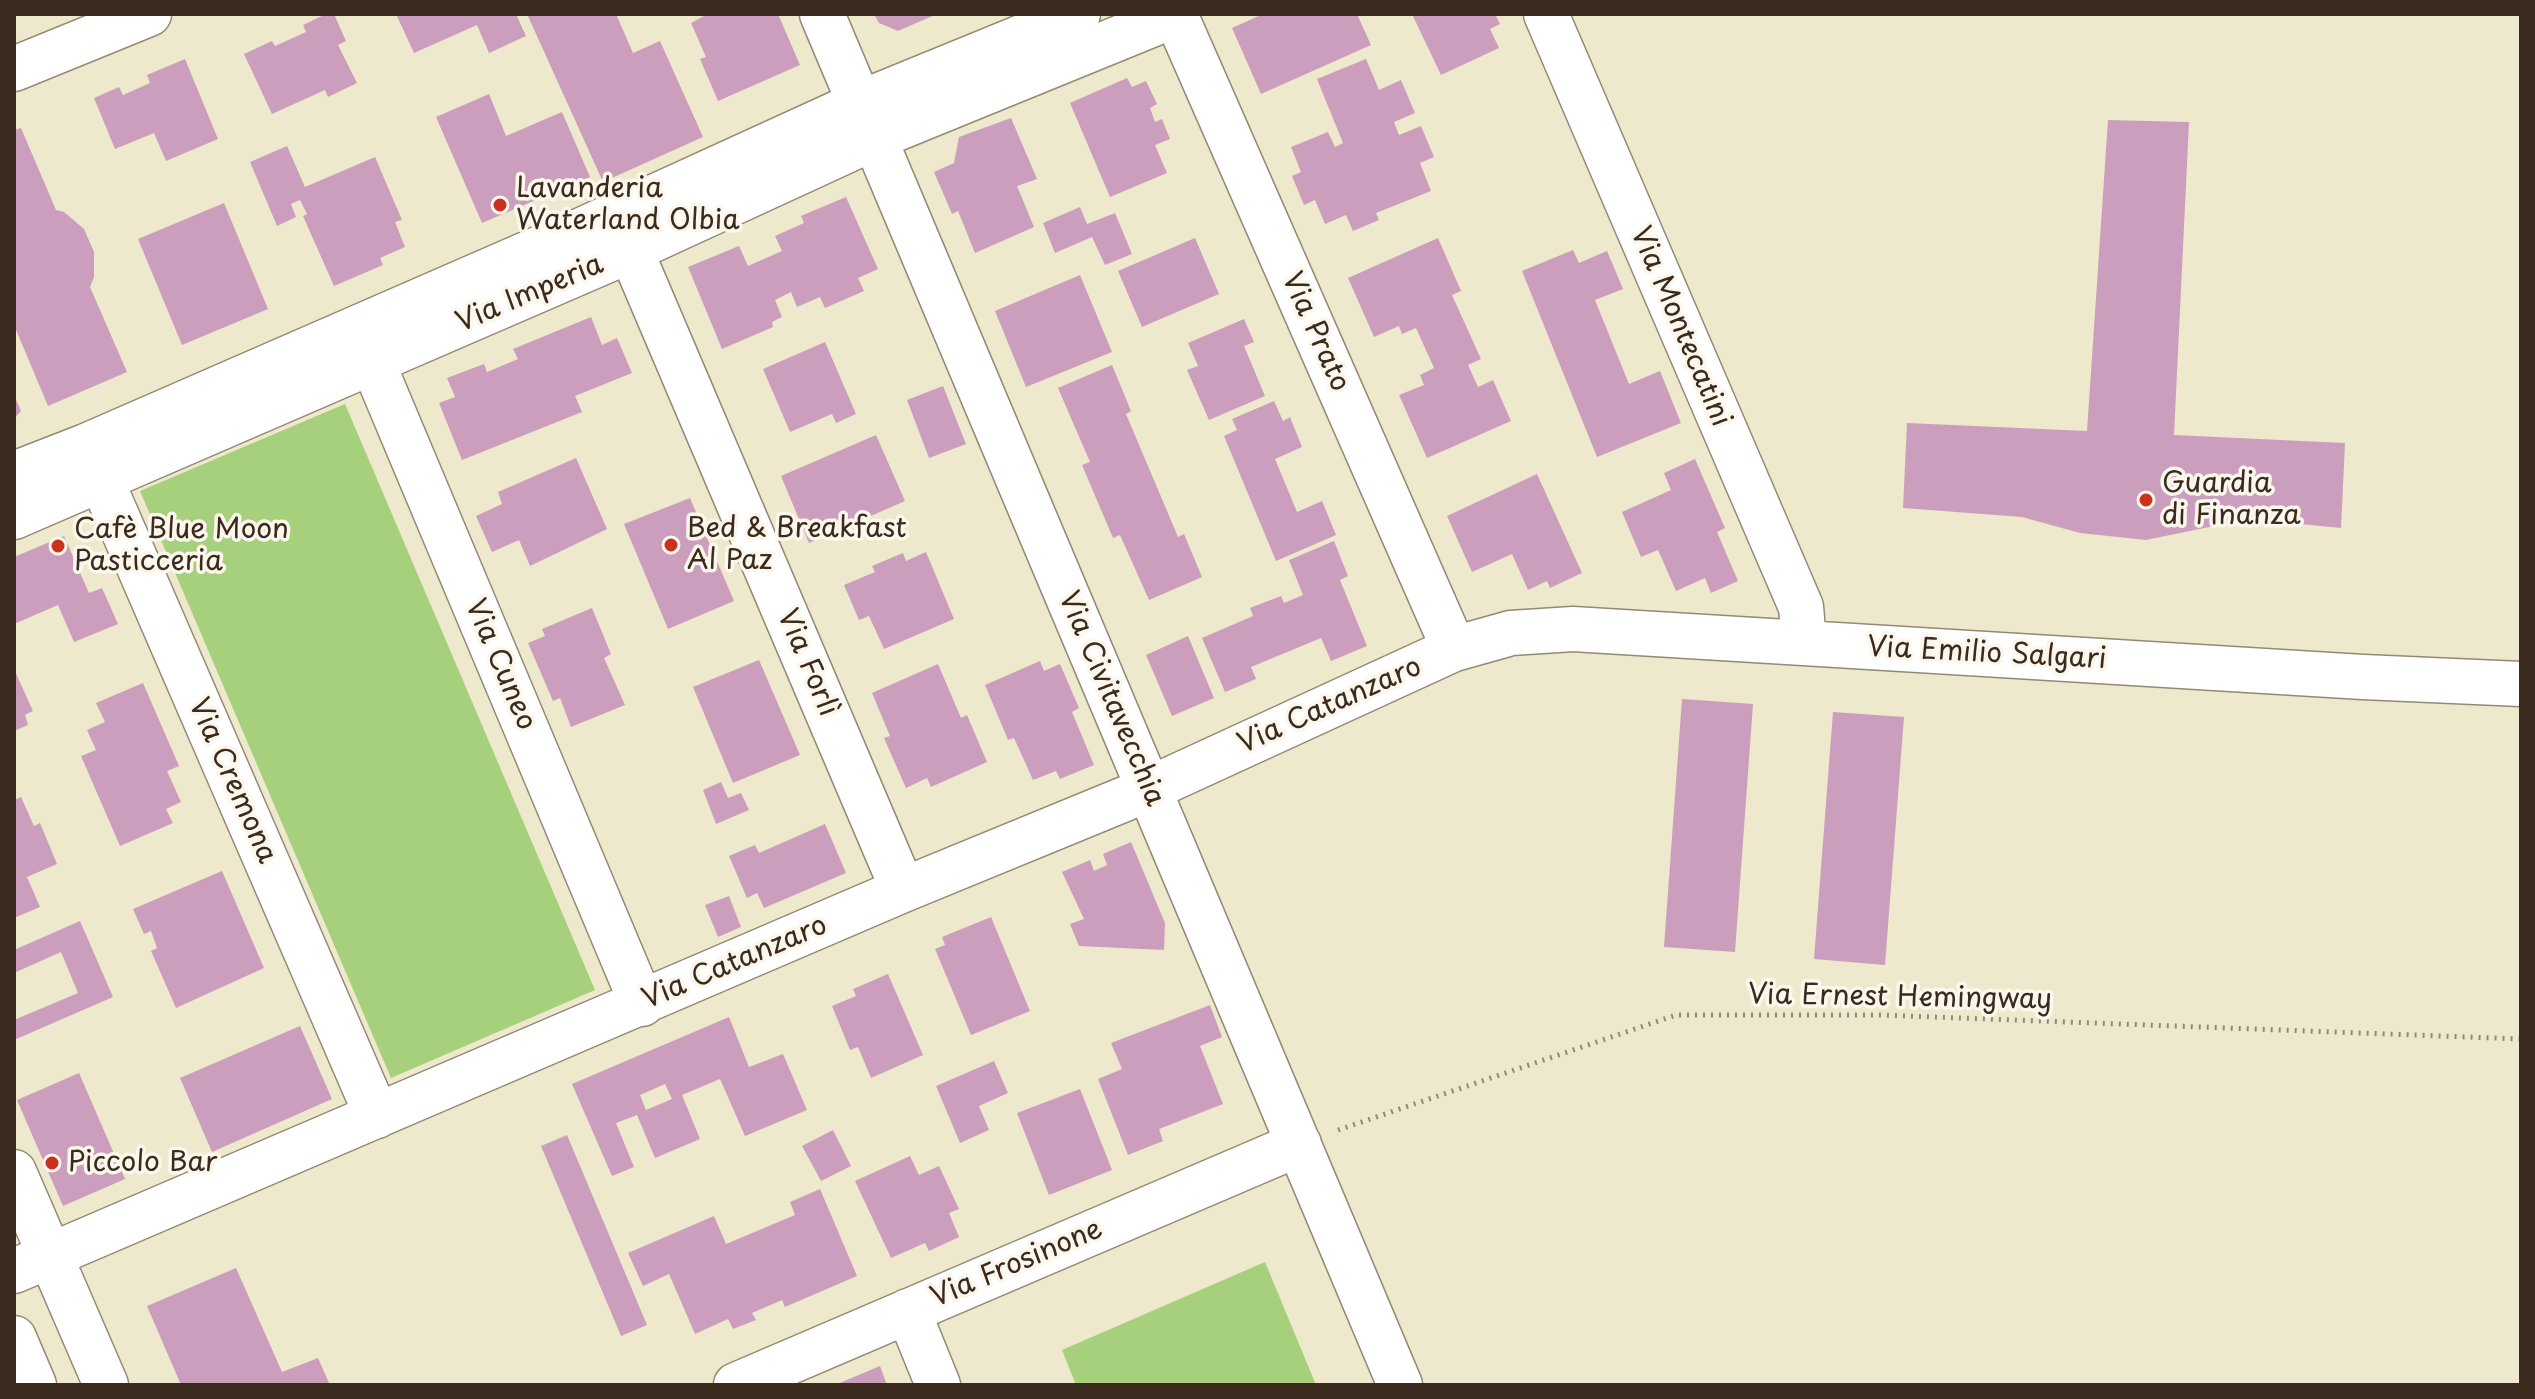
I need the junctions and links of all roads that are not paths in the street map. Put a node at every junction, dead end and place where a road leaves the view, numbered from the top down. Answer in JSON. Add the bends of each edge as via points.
{"nodes":[{"id":1,"x":149,"y":14,"type":"edge"},
{"id":2,"x":822,"y":14,"type":"edge"},
{"id":3,"x":1078,"y":14,"type":"edge"},
{"id":4,"x":1176,"y":14,"type":"edge"},
{"id":5,"x":1546,"y":14,"type":"edge"},
{"id":6,"x":14,"y":69,"type":"edge"},
{"id":7,"x":867,"y":120,"type":"junction"},
{"id":8,"x":624,"y":232,"type":"junction"},
{"id":9,"x":365,"y":344,"type":"junction"},
{"id":10,"x":94,"y":463,"type":"junction"},
{"id":11,"x":14,"y":474,"type":"edge"},
{"id":12,"x":14,"y":517,"type":"edge"},
{"id":13,"x":1804,"y":642,"type":"junction"},
{"id":14,"x":1454,"y":649,"type":"junction"},
{"id":15,"x":2521,"y":684,"type":"edge"},
{"id":16,"x":1149,"y":789,"type":"junction"},
{"id":17,"x":903,"y":890,"type":"junction"},
{"id":18,"x":642,"y":1004,"type":"junction"},
{"id":19,"x":377,"y":1116,"type":"junction"},
{"id":20,"x":1299,"y":1144,"type":"junction"},
{"id":21,"x":14,"y":1172,"type":"edge"},
{"id":22,"x":32,"y":1264,"type":"edge"},
{"id":23,"x":908,"y":1311,"type":"junction"},
{"id":24,"x":14,"y":1338,"type":"edge"},
{"id":25,"x":34,"y":1385,"type":"edge"},
{"id":26,"x":106,"y":1385,"type":"edge"},
{"id":27,"x":736,"y":1385,"type":"edge"},
{"id":28,"x":938,"y":1385,"type":"edge"},
{"id":29,"x":1400,"y":1385,"type":"edge"}],
"edges":[{"from":1,"to":6,"type":"street"},
{"from":2,"to":7,"type":"street","name":"Via Civitavecchia"},
{"from":3,"to":7,"type":"street","name":"Via Imperia"},
{"from":4,"to":7,"type":"street","name":"Via Imperia"},
{"from":4,"to":14,"type":"street","name":"Via Prato"},
{"from":5,"to":13,"type":"street","name":"Via Montecatini","via":[[1801,607]]},
{"from":7,"to":8,"type":"street","name":"Via Imperia"},
{"from":7,"to":16,"type":"street","name":"Via Civitavecchia"},
{"from":8,"to":9,"type":"street","name":"Via Imperia"},
{"from":8,"to":17,"type":"street","name":"Via Forlì"},
{"from":9,"to":10,"type":"street","name":"Via Imperia"},
{"from":9,"to":18,"type":"street","name":"Via Cuneo"},
{"from":10,"to":11,"type":"street","name":"Via Imperia"},
{"from":10,"to":12,"type":"street","name":"Via Imperia"},
{"from":10,"to":19,"type":"street","name":"Via Cremona"},
{"from":13,"to":14,"type":"street","name":"Via Emilio Salgari","via":[[1573,629],[1511,633]]},
{"from":13,"to":15,"type":"street","name":"Via Emilio Salgari"},
{"from":14,"to":16,"type":"street","name":"Via Catanzaro"},
{"from":16,"to":17,"type":"street","name":"Via Catanzaro"},
{"from":16,"to":20,"type":"street","name":"Via Civitavecchia"},
{"from":17,"to":18,"type":"street","name":"Via Catanzaro"},
{"from":18,"to":19,"type":"street","name":"Via Catanzaro"},
{"from":19,"to":22,"type":"street","name":"Via Catanzaro"},
{"from":20,"to":23,"type":"street","name":"Via Frosinone"},
{"from":20,"to":29,"type":"street","name":"Via Civitavecchia"},
{"from":21,"to":22,"type":"street"},
{"from":22,"to":26,"type":"street"},
{"from":23,"to":27,"type":"street","name":"Via Frosinone"},
{"from":23,"to":28,"type":"street"},
{"from":24,"to":25,"type":"street"}]}
